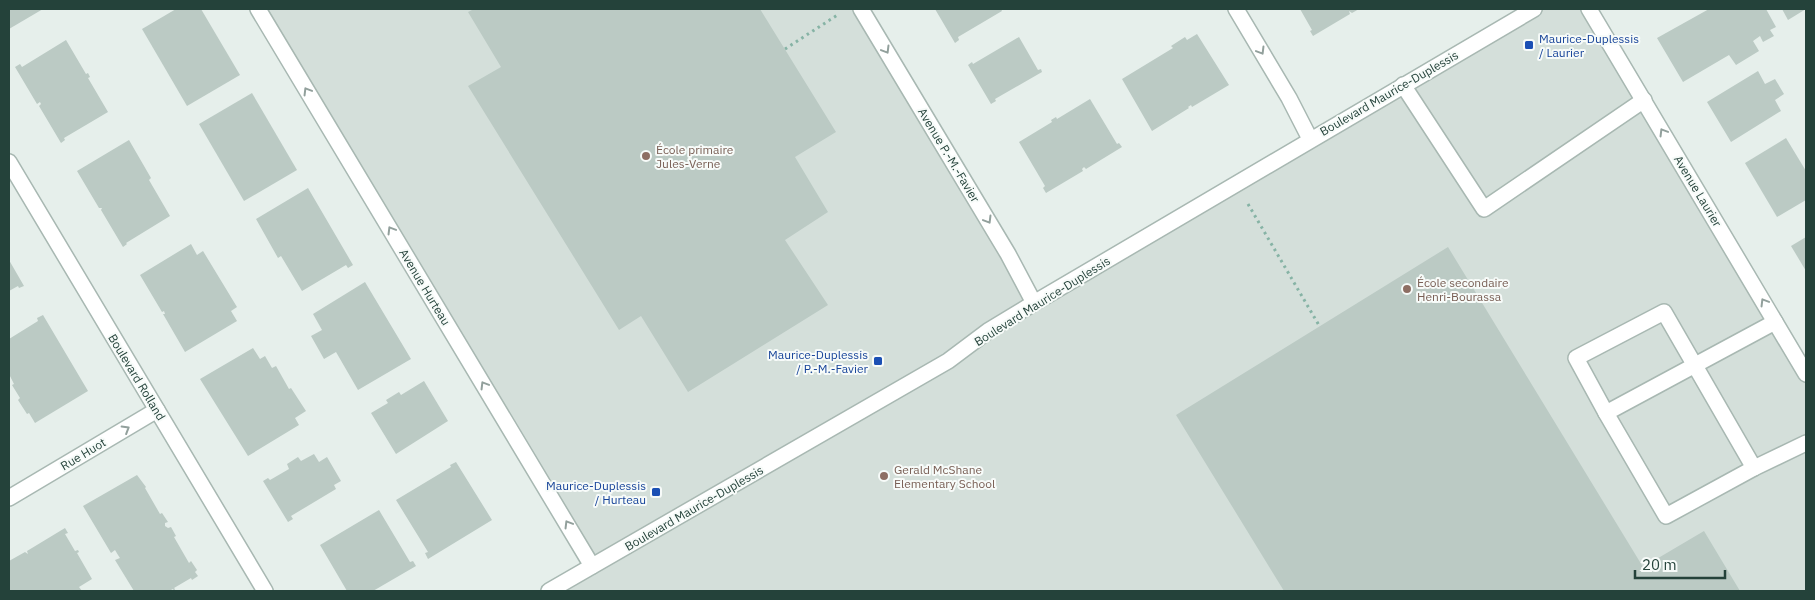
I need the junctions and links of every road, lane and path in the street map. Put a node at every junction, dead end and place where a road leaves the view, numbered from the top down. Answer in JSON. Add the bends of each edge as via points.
{"nodes":[{"id":1,"x":258,"y":9,"type":"edge"},
{"id":2,"x":861,"y":9,"type":"edge"},
{"id":3,"x":1236,"y":9,"type":"edge"},
{"id":4,"x":1534,"y":9,"type":"edge"},
{"id":5,"x":1589,"y":9,"type":"edge"},
{"id":6,"x":841,"y":13,"type":"dead end"},
{"id":7,"x":785,"y":49,"type":"dead end"},
{"id":8,"x":1403,"y":85,"type":"junction"},
{"id":9,"x":1644,"y":100,"type":"junction"},
{"id":10,"x":1310,"y":139,"type":"junction"},
{"id":11,"x":9,"y":162,"type":"edge"},
{"id":12,"x":1236,"y":184,"type":"junction"},
{"id":13,"x":1034,"y":303,"type":"junction"},
{"id":14,"x":1775,"y":322,"type":"junction"},
{"id":15,"x":1320,"y":327,"type":"dead end"},
{"id":16,"x":1695,"y":364,"type":"junction"},
{"id":17,"x":1806,"y":374,"type":"edge"},
{"id":18,"x":157,"y":410,"type":"junction"},
{"id":19,"x":1606,"y":413,"type":"junction"},
{"id":20,"x":1806,"y":443,"type":"edge"},
{"id":21,"x":1754,"y":468,"type":"junction"},
{"id":22,"x":9,"y":498,"type":"edge"},
{"id":23,"x":592,"y":566,"type":"junction"},
{"id":24,"x":266,"y":591,"type":"edge"},
{"id":25,"x":549,"y":591,"type":"edge"}],
"edges":[{"from":23,"to":1,"type":"street","name":"Avenue Hurteau","one_way":true},
{"from":2,"to":13,"type":"street","name":"Avenue P.-M.-Favier","one_way":true},
{"from":3,"to":10,"type":"street","one_way":true},
{"from":4,"to":8,"type":"street","name":"Boulevard Maurice-Duplessis"},
{"from":5,"to":9,"type":"street","name":"Avenue Laurier"},
{"from":6,"to":7,"type":"path"},
{"from":8,"to":9,"type":"street","via":[[1484,209]]},
{"from":8,"to":10,"type":"street","name":"Boulevard Maurice-Duplessis"},
{"from":14,"to":9,"type":"street","name":"Avenue Laurier","one_way":true},
{"from":10,"to":12,"type":"street","name":"Boulevard Maurice-Duplessis"},
{"from":11,"to":18,"type":"street","name":"Boulevard Rolland"},
{"from":12,"to":13,"type":"street","name":"Boulevard Maurice-Duplessis"},
{"from":12,"to":15,"type":"path"},
{"from":13,"to":23,"type":"street","name":"Boulevard Maurice-Duplessis","via":[[988,331],[948,361]]},
{"from":14,"to":16,"type":"street"},
{"from":14,"to":17,"type":"street","name":"Avenue Laurier"},
{"from":16,"to":19,"type":"street"},
{"from":16,"to":19,"type":"street","via":[[1664,312],[1576,358]]},
{"from":16,"to":21,"type":"street"},
{"from":22,"to":18,"type":"street","name":"Rue Huot","one_way":true},
{"from":18,"to":24,"type":"street","name":"Boulevard Rolland"},
{"from":19,"to":21,"type":"street","via":[[1666,516]]},
{"from":20,"to":21,"type":"street"},
{"from":23,"to":25,"type":"street","name":"Boulevard Maurice-Duplessis"}]}
